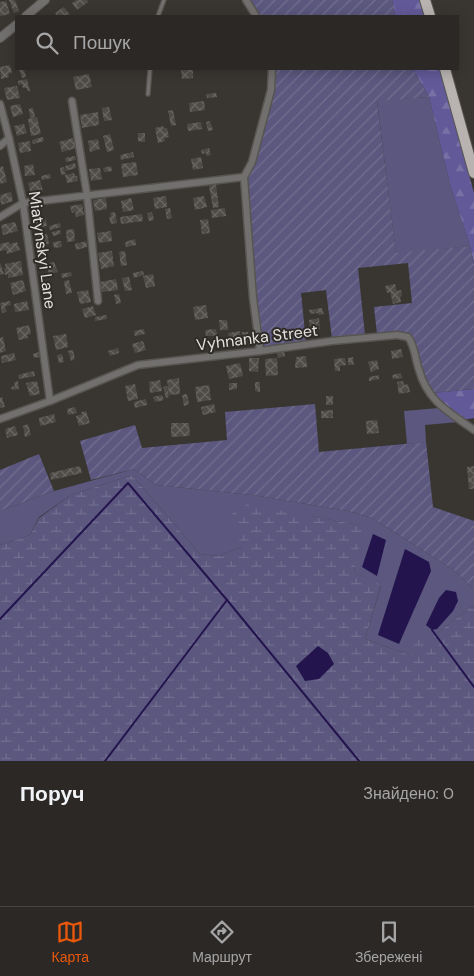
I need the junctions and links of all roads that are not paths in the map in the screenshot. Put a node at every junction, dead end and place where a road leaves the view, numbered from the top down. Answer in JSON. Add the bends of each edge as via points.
{"nodes":[{"id":1,"x":45,"y":0,"type":"edge"},
{"id":2,"x":164,"y":0,"type":"edge"},
{"id":3,"x":246,"y":0,"type":"edge"},
{"id":4,"x":425,"y":0,"type":"edge"},
{"id":5,"x":27,"y":15,"type":"edge"},
{"id":6,"x":158,"y":15,"type":"edge"},
{"id":7,"x":255,"y":15,"type":"edge"},
{"id":8,"x":430,"y":15,"type":"edge"},
{"id":9,"x":15,"y":26,"type":"edge"},
{"id":10,"x":0,"y":38,"type":"edge"},
{"id":11,"x":150,"y":70,"type":"edge"},
{"id":12,"x":272,"y":70,"type":"edge"},
{"id":13,"x":445,"y":70,"type":"edge"},
{"id":14,"x":148,"y":94,"type":"dead end"},
{"id":15,"x":72,"y":101,"type":"dead end"},
{"id":16,"x":0,"y":104,"type":"edge"},
{"id":17,"x":9,"y":138,"type":"junction"},
{"id":18,"x":0,"y":146,"type":"edge"},
{"id":19,"x":474,"y":173,"type":"edge"},
{"id":20,"x":244,"y":177,"type":"junction"},
{"id":21,"x":87,"y":195,"type":"junction"},
{"id":22,"x":23,"y":203,"type":"junction"},
{"id":23,"x":0,"y":217,"type":"edge"},
{"id":24,"x":98,"y":301,"type":"dead end"},
{"id":25,"x":260,"y":351,"type":"junction"},
{"id":26,"x":50,"y":401,"type":"junction"},
{"id":27,"x":0,"y":419,"type":"edge"},
{"id":28,"x":474,"y":430,"type":"edge"}],
"edges":[{"from":1,"to":5,"type":"street"},
{"from":2,"to":6,"type":"lane"},
{"from":3,"to":7,"type":"street"},
{"from":4,"to":8,"type":"highway"},
{"from":9,"to":10,"type":"street"},
{"from":11,"to":14,"type":"lane"},
{"from":12,"to":20,"type":"street","via":[[271,90],[252,162]]},
{"from":13,"to":19,"type":"highway"},
{"from":15,"to":21,"type":"street"},
{"from":16,"to":17,"type":"street","name":"Miatynskyi Lane"},
{"from":17,"to":18,"type":"street"},
{"from":17,"to":22,"type":"street","name":"Miatynskyi Lane"},
{"from":20,"to":21,"type":"street"},
{"from":20,"to":25,"type":"street"},
{"from":21,"to":22,"type":"street"},
{"from":21,"to":24,"type":"street"},
{"from":22,"to":23,"type":"street"},
{"from":22,"to":26,"type":"street","name":"Miatynskyi Lane"},
{"from":25,"to":26,"type":"street","name":"Vyhnanka Street","via":[[138,365]]},
{"from":25,"to":28,"type":"street","name":"Vyhnanka Street","via":[[351,339],[408,337],[430,395]]},
{"from":26,"to":27,"type":"street","name":"Vyhnanka Street"}]}
